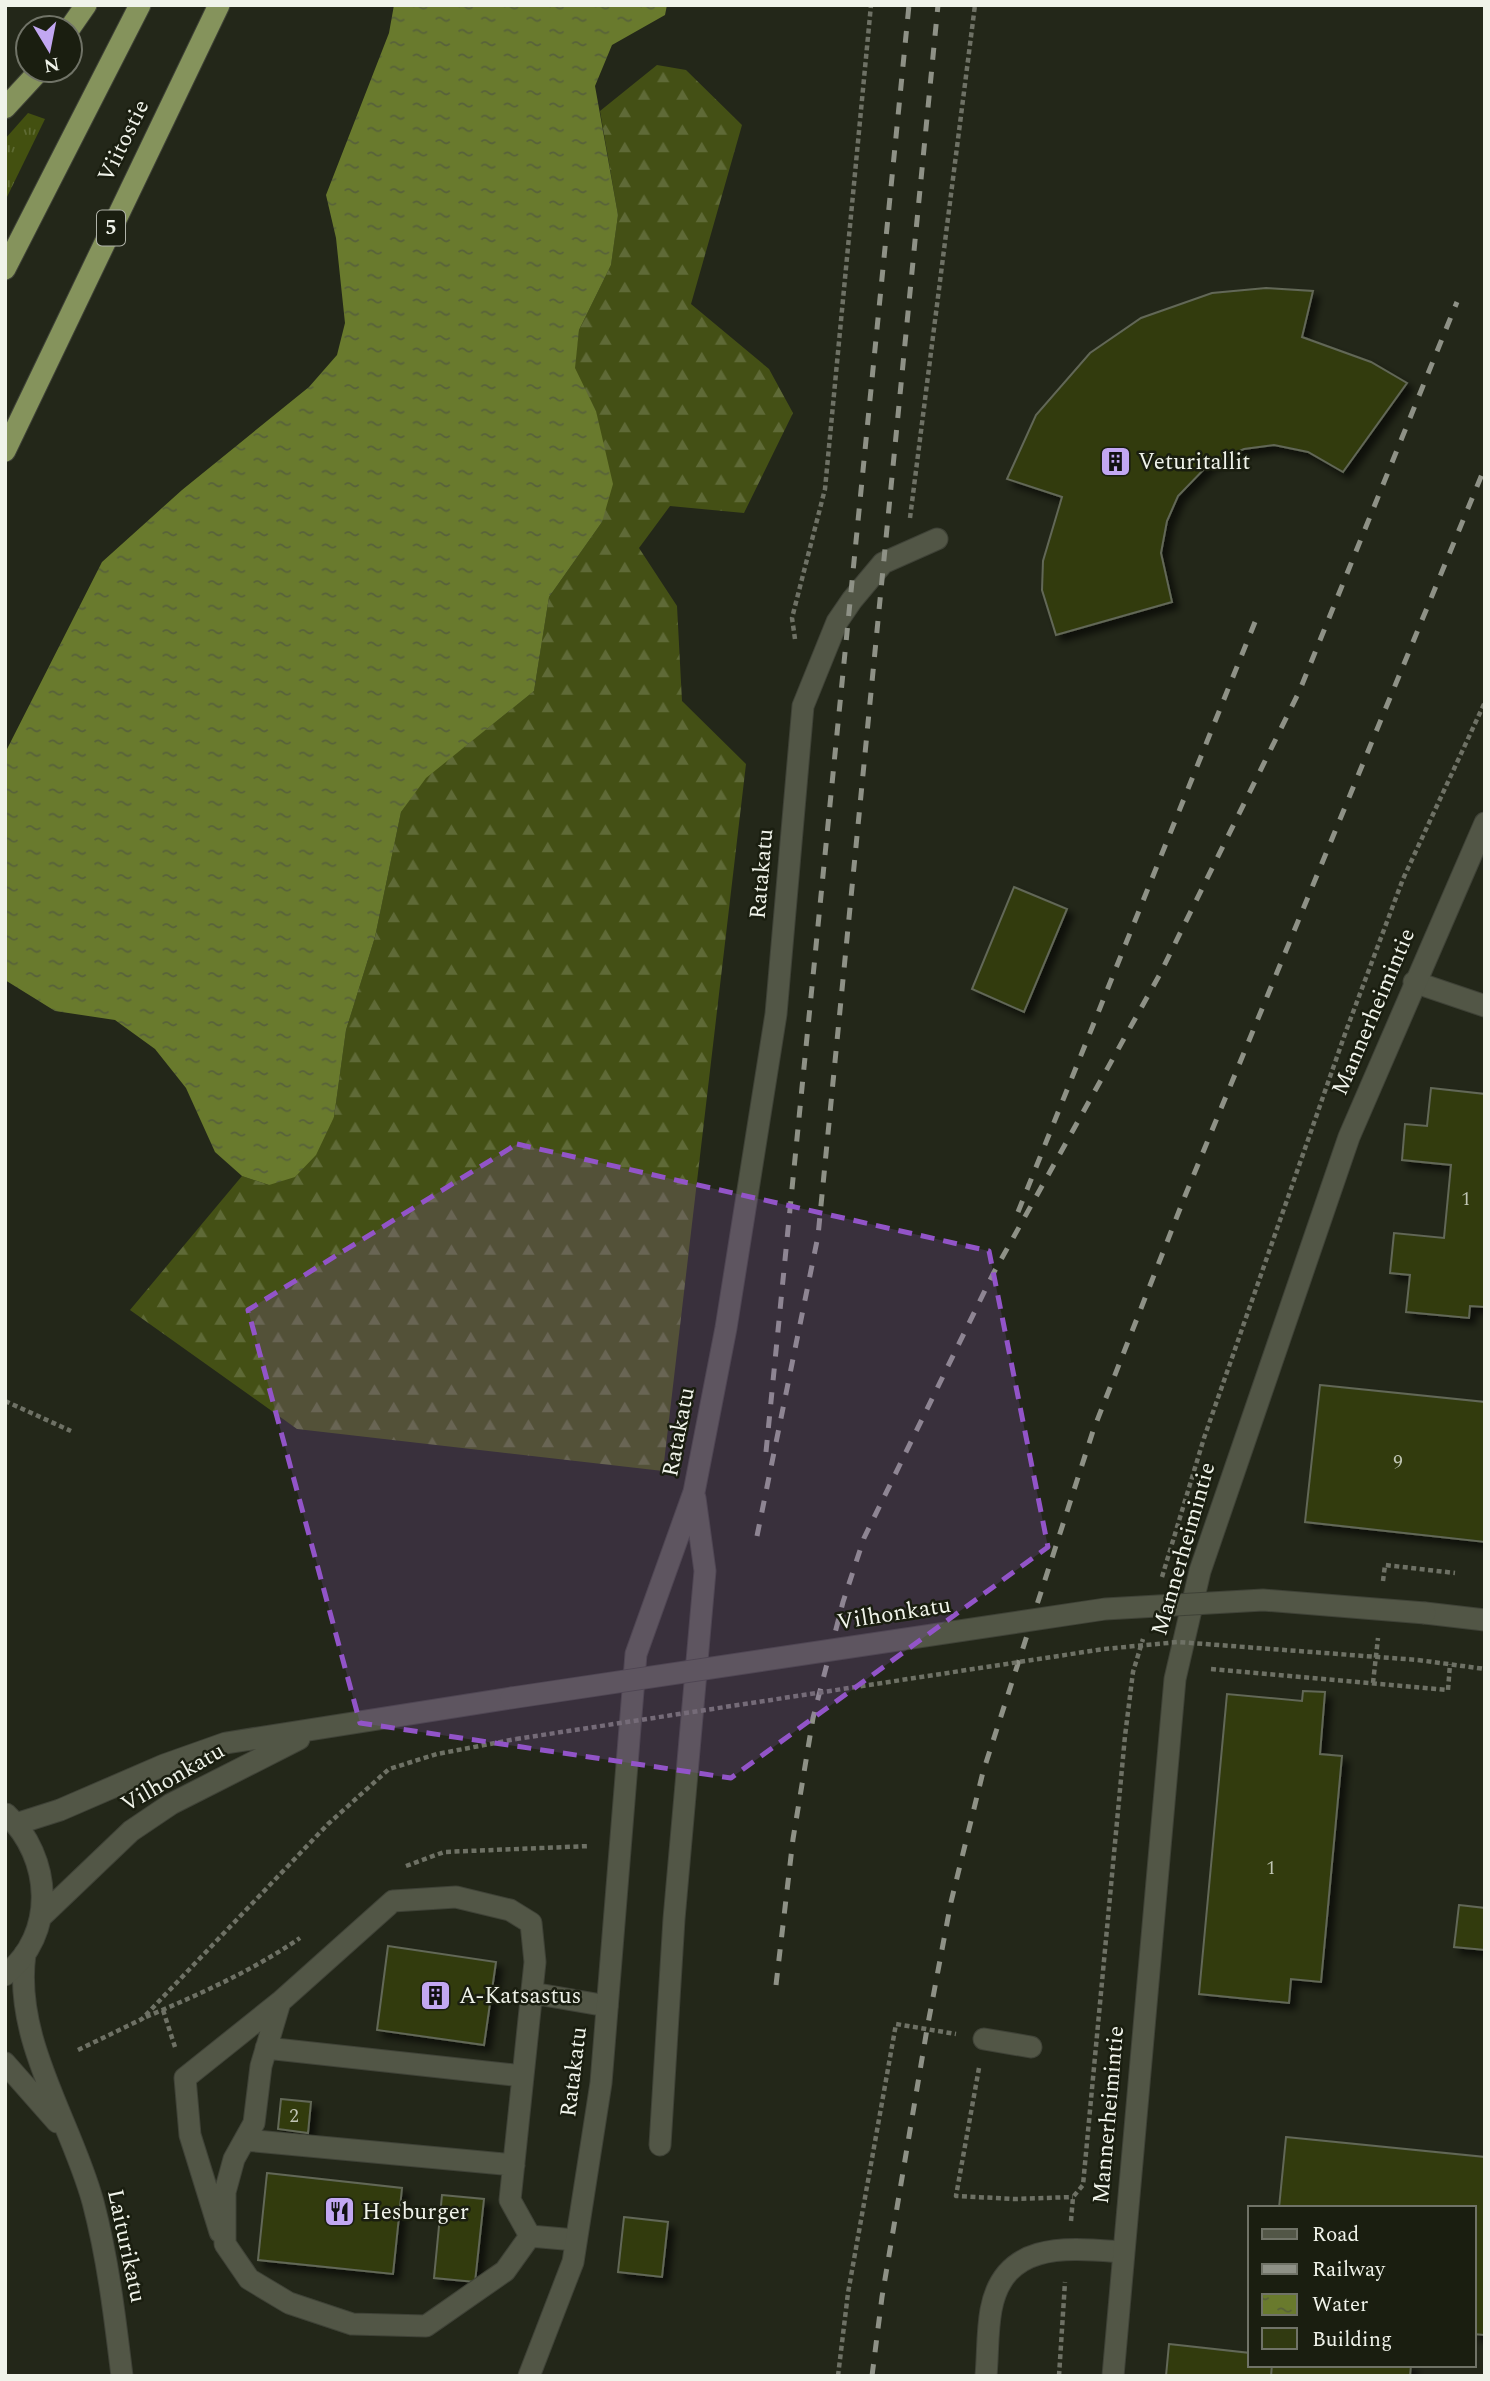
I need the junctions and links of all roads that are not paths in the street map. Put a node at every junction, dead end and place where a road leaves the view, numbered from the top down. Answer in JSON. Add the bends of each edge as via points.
{"nodes":[{"id":1,"x":140,"y":5,"type":"edge"},
{"id":2,"x":219,"y":5,"type":"edge"},
{"id":3,"x":27,"y":84,"type":"edge"},
{"id":4,"x":5,"y":108,"type":"edge"},
{"id":5,"x":5,"y":269,"type":"edge"},
{"id":6,"x":5,"y":451,"type":"edge"},
{"id":7,"x":937,"y":539,"type":"dead end"},
{"id":8,"x":1485,"y":823,"type":"edge"},
{"id":9,"x":1414,"y":982,"type":"junction"},
{"id":10,"x":1485,"y":1006,"type":"edge"},
{"id":11,"x":694,"y":1492,"type":"junction"},
{"id":12,"x":1485,"y":1620,"type":"edge"},
{"id":13,"x":314,"y":1731,"type":"junction"},
{"id":14,"x":11,"y":1819,"type":"edge"},
{"id":15,"x":41,"y":1917,"type":"junction"},
{"id":16,"x":25,"y":1954,"type":"junction"},
{"id":17,"x":5,"y":1975,"type":"edge"},
{"id":18,"x":531,"y":1993,"type":"junction"},
{"id":19,"x":280,"y":2002,"type":"junction"},
{"id":20,"x":607,"y":2006,"type":"junction"},
{"id":21,"x":984,"y":2039,"type":"road end"},
{"id":22,"x":1031,"y":2047,"type":"dead end"},
{"id":23,"x":266,"y":2048,"type":"junction"},
{"id":24,"x":5,"y":2063,"type":"edge"},
{"id":25,"x":523,"y":2076,"type":"junction"},
{"id":26,"x":64,"y":2131,"type":"junction"},
{"id":27,"x":245,"y":2140,"type":"junction"},
{"id":28,"x":660,"y":2145,"type":"dead end"},
{"id":29,"x":514,"y":2165,"type":"junction"},
{"id":30,"x":530,"y":2236,"type":"junction"},
{"id":31,"x":575,"y":2240,"type":"junction"},
{"id":32,"x":225,"y":2244,"type":"junction"},
{"id":33,"x":1123,"y":2252,"type":"junction"},
{"id":34,"x":122,"y":2376,"type":"edge"},
{"id":35,"x":529,"y":2376,"type":"edge"},
{"id":36,"x":986,"y":2376,"type":"edge"},
{"id":37,"x":1113,"y":2376,"type":"edge"}],
"edges":[{"from":1,"to":5,"type":"highway","name":"Viitostie"},
{"from":2,"to":6,"type":"highway","name":"Viitostie","number":"5"},
{"from":3,"to":4,"type":"highway"},
{"from":7,"to":11,"type":"street","name":"Ratakatu","via":[[883,564],[836,622],[803,706],[776,1014],[726,1328]]},
{"from":8,"to":9,"type":"street","name":"Mannerheimintie"},
{"from":9,"to":10,"type":"street"},
{"from":9,"to":33,"type":"street","name":"Mannerheimintie","via":[[1349,1138],[1200,1571],[1184,1638],[1175,1678],[1162,1807]]},
{"from":11,"to":20,"type":"street","name":"Ratakatu","via":[[636,1654]]},
{"from":11,"to":28,"type":"street","via":[[705,1571],[674,1919]]},
{"from":12,"to":13,"type":"street","name":"Vilhonkatu","bridge":true,"via":[[1263,1600],[1105,1609]]},
{"from":13,"to":14,"type":"street","name":"Vilhonkatu","via":[[226,1743],[60,1810]]},
{"from":13,"to":15,"type":"street","name":"Vilhonkatu","via":[[171,1804],[131,1831]]},
{"from":14,"to":15,"type":"street","via":[[28,1840],[41,1874]]},
{"from":15,"to":16,"type":"street"},
{"from":16,"to":17,"type":"street"},
{"from":16,"to":26,"type":"street","name":"Laiturikatu","via":[[21,1981],[27,2020]]},
{"from":18,"to":19,"type":"street","via":[[535,1962],[531,1923],[510,1910],[456,1897],[393,1901]]},
{"from":18,"to":20,"type":"street"},
{"from":18,"to":25,"type":"street"},
{"from":19,"to":23,"type":"street"},
{"from":19,"to":32,"type":"street","via":[[185,2078],[191,2135]]},
{"from":20,"to":31,"type":"street","name":"Ratakatu","via":[[601,2083]]},
{"from":21,"to":22,"type":"street"},
{"from":23,"to":25,"type":"street"},
{"from":23,"to":27,"type":"street","via":[[254,2123]]},
{"from":24,"to":26,"type":"street","name":"Laiturikatu"},
{"from":25,"to":29,"type":"street"},
{"from":26,"to":34,"type":"street","name":"Laiturikatu","via":[[92,2201],[112,2294]]},
{"from":27,"to":29,"type":"street"},
{"from":27,"to":32,"type":"street","via":[[225,2192]]},
{"from":29,"to":30,"type":"street","via":[[510,2200]]},
{"from":30,"to":31,"type":"street"},
{"from":30,"to":32,"type":"street","via":[[505,2271],[426,2326],[352,2324],[289,2304],[249,2279]]},
{"from":31,"to":35,"type":"street","name":"Ratakatu","via":[[573,2262]]},
{"from":33,"to":36,"type":"street","via":[[1068,2248],[1033,2253],[1005,2275],[991,2308]]},
{"from":33,"to":37,"type":"street","name":"Mannerheimintie"}]}
